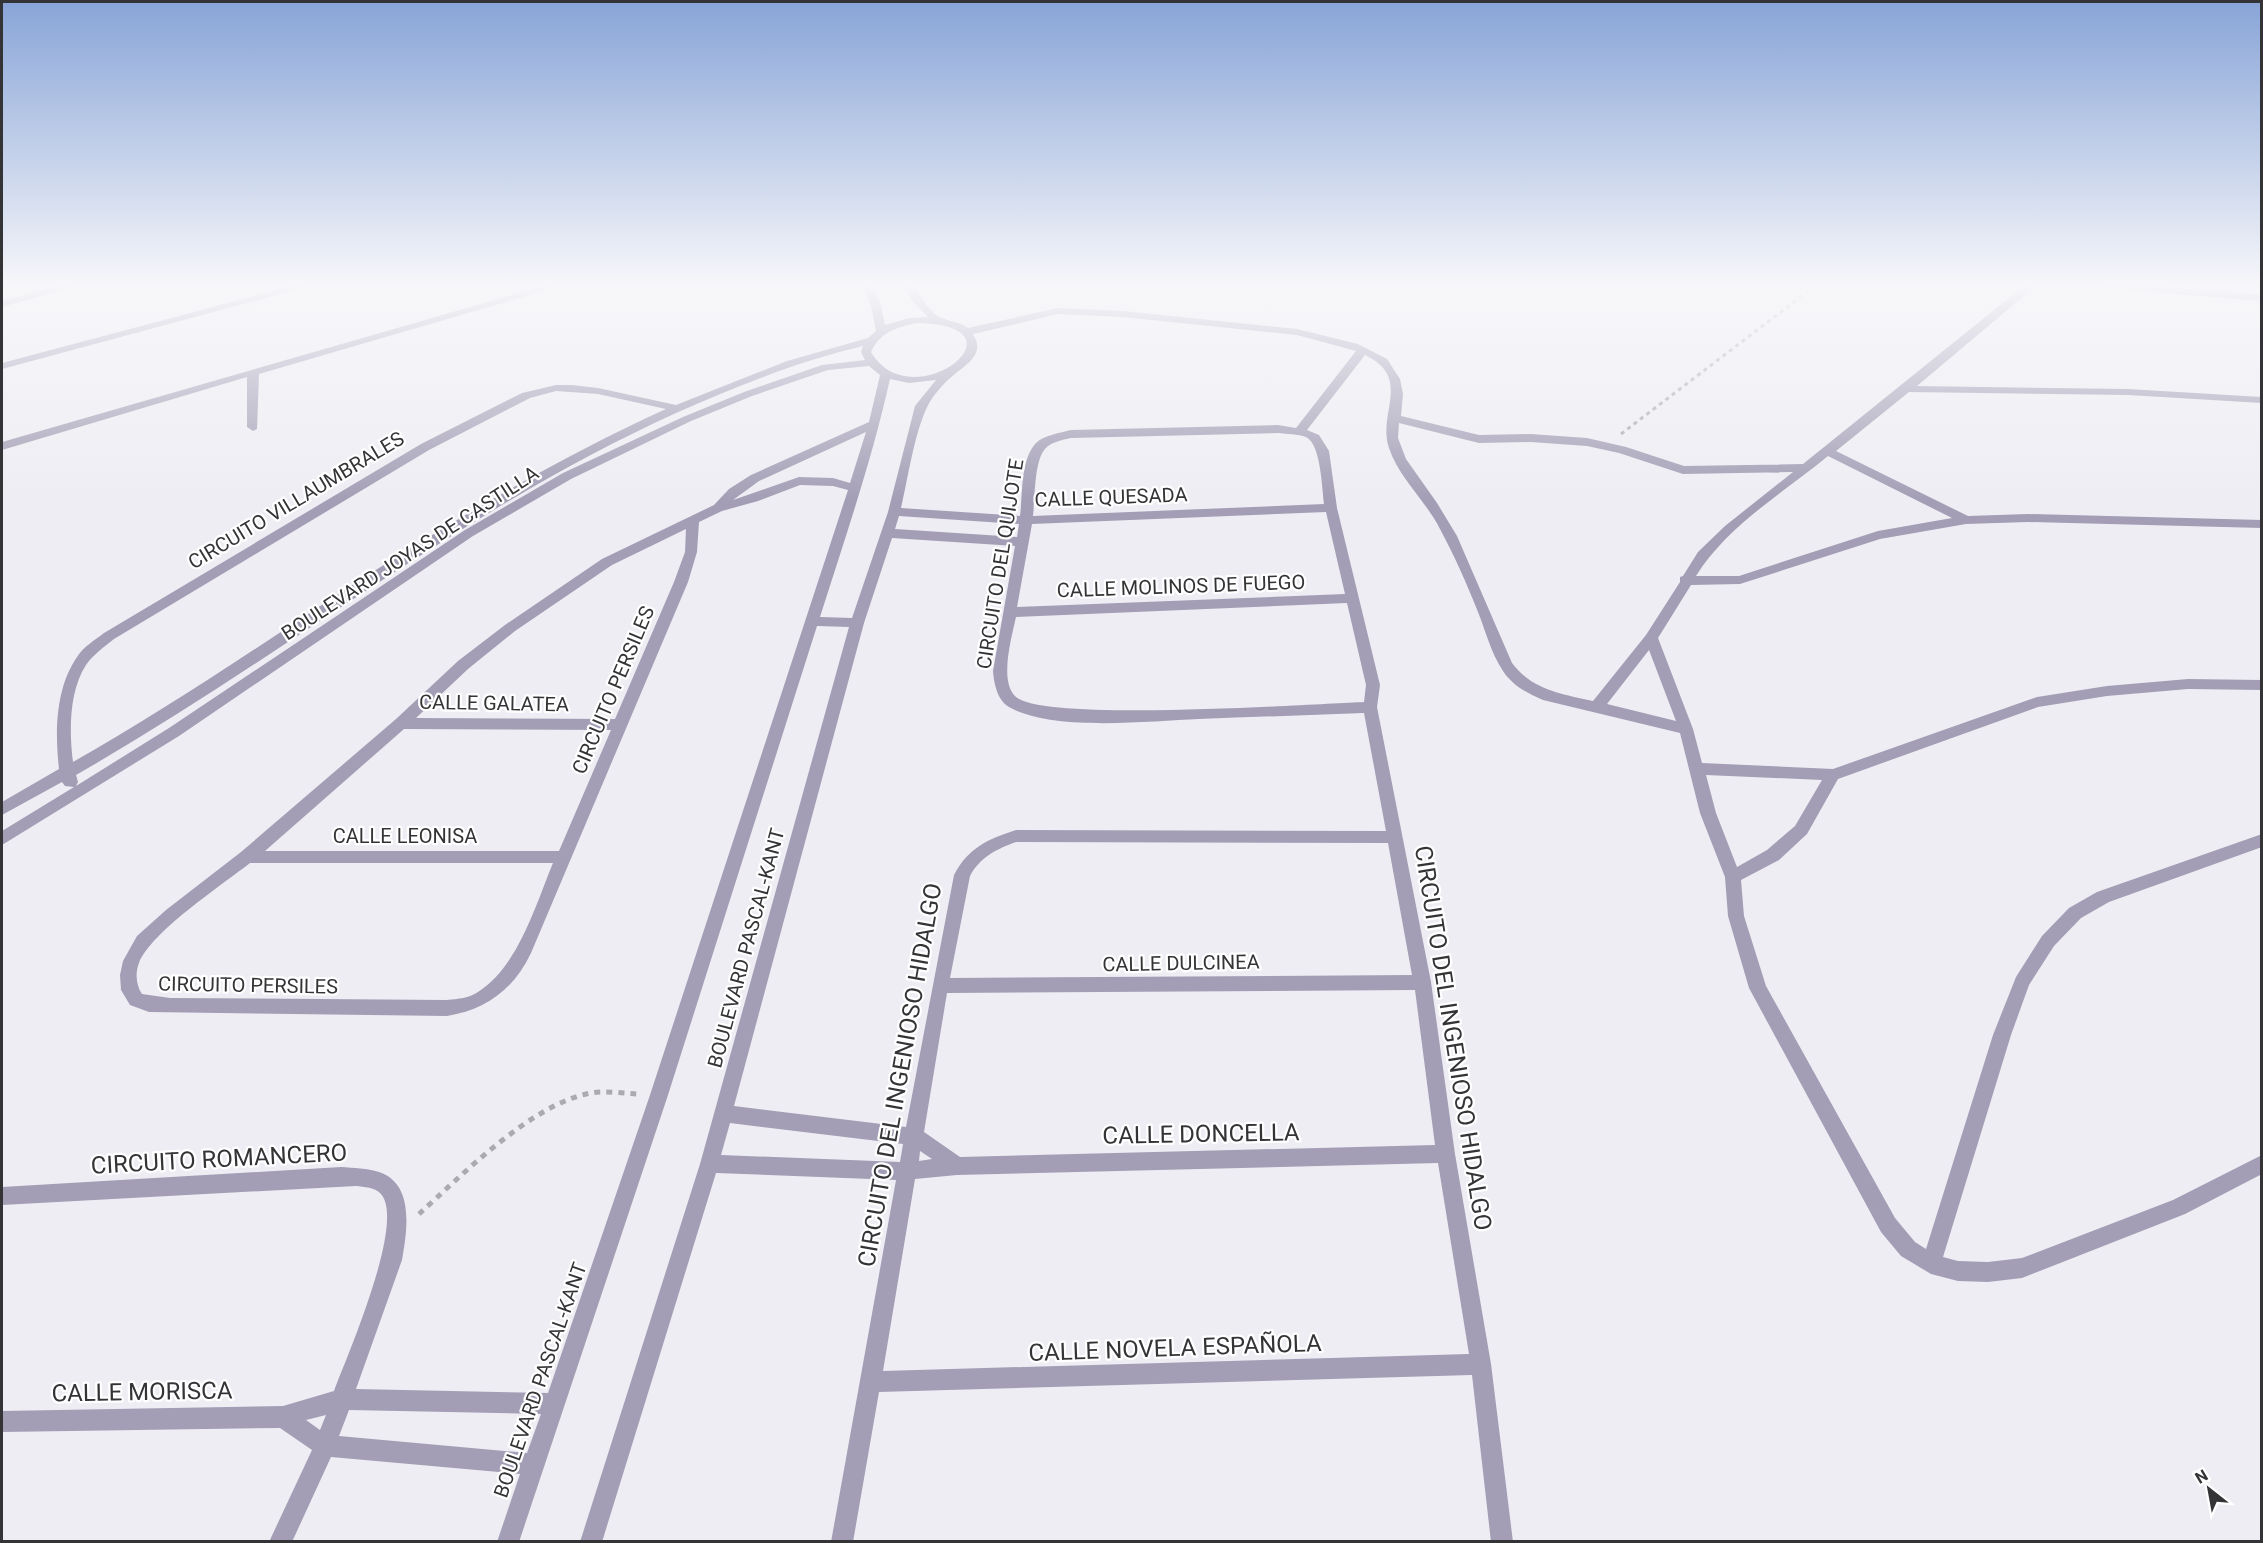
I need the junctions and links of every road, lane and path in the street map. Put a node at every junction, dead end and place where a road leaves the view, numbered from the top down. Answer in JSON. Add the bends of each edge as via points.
{"nodes":[{"id":1,"x":36,"y":357,"type":"edge"},
{"id":2,"x":304,"y":357,"type":"edge"},
{"id":3,"x":808,"y":357,"type":"edge"},
{"id":4,"x":867,"y":357,"type":"edge"},
{"id":5,"x":969,"y":357,"type":"edge"},
{"id":6,"x":1357,"y":357,"type":"edge"},
{"id":7,"x":1374,"y":357,"type":"edge"},
{"id":8,"x":1722,"y":357,"type":"edge"},
{"id":9,"x":1945,"y":357,"type":"edge"},
{"id":10,"x":869,"y":363,"type":"junction"},
{"id":11,"x":2,"y":366,"type":"edge"},
{"id":12,"x":253,"y":372,"type":"junction"},
{"id":13,"x":950,"y":372,"type":"junction"},
{"id":14,"x":885,"y":375,"type":"junction"},
{"id":15,"x":1906,"y":389,"type":"junction"},
{"id":16,"x":2262,"y":400,"type":"edge"},
{"id":17,"x":675,"y":408,"type":"junction"},
{"id":18,"x":1395,"y":418,"type":"junction"},
{"id":19,"x":874,"y":424,"type":"junction"},
{"id":20,"x":253,"y":428,"type":"dead end"},
{"id":21,"x":1299,"y":432,"type":"junction"},
{"id":22,"x":2,"y":446,"type":"edge"},
{"id":23,"x":1606,"y":446,"type":"junction"},
{"id":24,"x":1827,"y":451,"type":"junction"},
{"id":25,"x":1804,"y":468,"type":"junction"},
{"id":26,"x":855,"y":488,"type":"junction"},
{"id":27,"x":718,"y":508,"type":"junction"},
{"id":28,"x":1331,"y":508,"type":"junction"},
{"id":29,"x":894,"y":512,"type":"junction"},
{"id":30,"x":1026,"y":520,"type":"junction"},
{"id":31,"x":1966,"y":520,"type":"junction"},
{"id":32,"x":693,"y":521,"type":"junction"},
{"id":33,"x":2262,"y":524,"type":"edge"},
{"id":34,"x":886,"y":533,"type":"junction"},
{"id":35,"x":1022,"y":542,"type":"junction"},
{"id":36,"x":1685,"y":580,"type":"junction"},
{"id":37,"x":1353,"y":598,"type":"junction"},
{"id":38,"x":1011,"y":612,"type":"junction"},
{"id":39,"x":812,"y":621,"type":"junction"},
{"id":40,"x":857,"y":623,"type":"junction"},
{"id":41,"x":1651,"y":638,"type":"junction"},
{"id":42,"x":2262,"y":685,"type":"edge"},
{"id":43,"x":1597,"y":706,"type":"junction"},
{"id":44,"x":1370,"y":707,"type":"junction"},
{"id":45,"x":401,"y":723,"type":"junction"},
{"id":46,"x":621,"y":725,"type":"junction"},
{"id":47,"x":1686,"y":729,"type":"junction"},
{"id":48,"x":1697,"y":769,"type":"junction"},
{"id":49,"x":68,"y":774,"type":"junction"},
{"id":50,"x":1833,"y":775,"type":"junction"},
{"id":51,"x":74,"y":793,"type":"junction"},
{"id":52,"x":2,"y":809,"type":"edge"},
{"id":53,"x":1394,"y":837,"type":"junction"},
{"id":54,"x":2,"y":839,"type":"edge"},
{"id":55,"x":2262,"y":840,"type":"edge"},
{"id":56,"x":247,"y":857,"type":"junction"},
{"id":57,"x":563,"y":857,"type":"junction"},
{"id":58,"x":1733,"y":878,"type":"junction"},
{"id":59,"x":1422,"y":982,"type":"junction"},
{"id":60,"x":939,"y":986,"type":"junction"},
{"id":61,"x":659,"y":1095,"type":"junction"},
{"id":62,"x":723,"y":1113,"type":"junction"},
{"id":63,"x":915,"y":1137,"type":"junction"},
{"id":64,"x":1446,"y":1154,"type":"junction"},
{"id":65,"x":709,"y":1164,"type":"junction"},
{"id":66,"x":2262,"y":1164,"type":"edge"},
{"id":67,"x":957,"y":1166,"type":"junction"},
{"id":68,"x":907,"y":1171,"type":"junction"},
{"id":69,"x":2,"y":1196,"type":"edge"},
{"id":70,"x":398,"y":1233,"type":"junction"},
{"id":71,"x":1931,"y":1264,"type":"junction"},
{"id":72,"x":1480,"y":1364,"type":"junction"},
{"id":73,"x":870,"y":1382,"type":"junction"},
{"id":74,"x":342,"y":1399,"type":"junction"},
{"id":75,"x":554,"y":1404,"type":"junction"},
{"id":76,"x":283,"y":1417,"type":"junction"},
{"id":77,"x":2,"y":1422,"type":"edge"},
{"id":78,"x":325,"y":1446,"type":"junction"},
{"id":79,"x":534,"y":1464,"type":"junction"},
{"id":80,"x":280,"y":1542,"type":"edge"},
{"id":81,"x":508,"y":1542,"type":"edge"},
{"id":82,"x":591,"y":1542,"type":"edge"},
{"id":83,"x":842,"y":1542,"type":"edge"},
{"id":84,"x":1502,"y":1542,"type":"edge"}],
"edges":[{"from":1,"to":11,"type":"street"},
{"from":2,"to":12,"type":"street"},
{"from":3,"to":17,"type":"street","name":"BOULEVARD JOYAS DE CASTILLA"},
{"from":4,"to":10,"type":"street"},
{"from":5,"to":13,"type":"street"},
{"from":6,"to":21,"type":"street"},
{"from":7,"to":18,"type":"street","via":[[1384,362],[1393,376],[1397,391]]},
{"from":8,"to":23,"type":"path"},
{"from":9,"to":15,"type":"street"},
{"from":10,"to":14,"type":"street"},
{"from":10,"to":51,"type":"street","name":"BOULEVARD JOYAS DE CASTILLA","via":[[826,367],[758,390],[567,476],[469,533],[174,732]]},
{"from":12,"to":20,"type":"street"},
{"from":12,"to":22,"type":"street"},
{"from":13,"to":14,"type":"street","via":[[929,378]]},
{"from":13,"to":29,"type":"street","name":"BOULEVARD PASCAL-KANT","via":[[921,406]]},
{"from":14,"to":19,"type":"street","name":"BOULEVARD PASCAL-KANT"},
{"from":15,"to":16,"type":"street","via":[[2089,391]]},
{"from":15,"to":24,"type":"street"},
{"from":17,"to":49,"type":"street","name":"BOULEVARD JOYAS DE CASTILLA","via":[[506,494]]},
{"from":17,"to":49,"type":"street","name":"CIRCUITO VILLAUMBRALES","via":[[572,388],[526,395],[425,447],[147,613],[109,636],[81,661],[72,681],[64,723],[63,749]]},
{"from":18,"to":23,"type":"street","via":[[1479,439],[1566,440]]},
{"from":18,"to":43,"type":"street","via":[[1392,438],[1401,461],[1439,514],[1509,666],[1519,680],[1541,694]]},
{"from":19,"to":26,"type":"street","name":"BOULEVARD PASCAL-KANT"},
{"from":19,"to":27,"type":"street","name":"CIRCUITO PERSILES","via":[[755,478]]},
{"from":21,"to":28,"type":"street","via":[[1315,438],[1323,451]]},
{"from":21,"to":30,"type":"street","name":"CIRCUITO DEL QUIJOTE","via":[[1089,434],[1052,439],[1041,445],[1033,458]]},
{"from":23,"to":25,"type":"street","via":[[1683,471]]},
{"from":24,"to":25,"type":"street"},
{"from":24,"to":31,"type":"street"},
{"from":25,"to":36,"type":"street","via":[[1729,529]]},
{"from":26,"to":27,"type":"street","name":"CIRCUITO PERSILES","via":[[833,482],[799,481]]},
{"from":26,"to":39,"type":"street","name":"BOULEVARD PASCAL-KANT"},
{"from":27,"to":32,"type":"street","name":"CIRCUITO PERSILES"},
{"from":28,"to":30,"type":"street","name":"CALLE QUESADA"},
{"from":28,"to":37,"type":"street"},
{"from":29,"to":30,"type":"street","name":"CALLE QUESADA"},
{"from":29,"to":34,"type":"street","name":"BOULEVARD PASCAL-KANT"},
{"from":30,"to":35,"type":"street","name":"CIRCUITO DEL QUIJOTE"},
{"from":31,"to":33,"type":"street"},
{"from":31,"to":36,"type":"street","via":[[1878,535],[1740,580]]},
{"from":32,"to":45,"type":"street","name":"CIRCUITO PERSILES","via":[[607,562],[510,628]]},
{"from":32,"to":46,"type":"street","name":"CIRCUITO PERSILES","via":[[691,552],[681,582]]},
{"from":34,"to":35,"type":"street"},
{"from":34,"to":40,"type":"street","name":"BOULEVARD PASCAL-KANT"},
{"from":35,"to":38,"type":"street","name":"CIRCUITO DEL QUIJOTE"},
{"from":36,"to":41,"type":"street"},
{"from":37,"to":38,"type":"street","name":"CALLE MOLINOS DE FUEGO"},
{"from":37,"to":44,"type":"street","via":[[1373,685]]},
{"from":38,"to":44,"type":"street","name":"CIRCUITO DEL QUIJOTE","via":[[1000,678],[1011,702],[1024,708],[1062,715],[1120,716]]},
{"from":39,"to":40,"type":"street"},
{"from":39,"to":61,"type":"street","name":"BOULEVARD PASCAL-KANT"},
{"from":40,"to":62,"type":"street","name":"BOULEVARD PASCAL-KANT"},
{"from":41,"to":43,"type":"street"},
{"from":41,"to":47,"type":"street"},
{"from":42,"to":50,"type":"street","via":[[2188,684],[2037,702]]},
{"from":43,"to":47,"type":"street"},
{"from":44,"to":53,"type":"street"},
{"from":45,"to":46,"type":"street","name":"CALLE GALATEA"},
{"from":45,"to":56,"type":"street","name":"CIRCUITO PERSILES"},
{"from":46,"to":57,"type":"street","name":"CIRCUITO PERSILES"},
{"from":47,"to":48,"type":"street"},
{"from":48,"to":50,"type":"street"},
{"from":48,"to":58,"type":"street","via":[[1708,813]]},
{"from":49,"to":51,"type":"street","name":"CIRCUITO VILLAUMBRALES"},
{"from":49,"to":52,"type":"street","name":"BOULEVARD JOYAS DE CASTILLA"},
{"from":50,"to":58,"type":"street","via":[[1800,830],[1773,855]]},
{"from":51,"to":54,"type":"street","name":"BOULEVARD JOYAS DE CASTILLA"},
{"from":53,"to":59,"type":"street","name":"CIRCUITO DEL INGENIOSO HIDALGO"},
{"from":53,"to":60,"type":"street","name":"CIRCUITO DEL INGENIOSO HIDALGO","via":[[1016,836],[991,844],[977,852],[962,875]]},
{"from":55,"to":71,"type":"street","via":[[2103,897],[2075,913],[2048,941],[2022,982],[2002,1035]]},
{"from":56,"to":57,"type":"street","name":"CALLE LEONISA"},
{"from":56,"to":57,"type":"street","name":"CIRCUITO PERSILES","via":[[143,941],[130,961],[128,975],[135,1000],[181,1006],[447,1008],[476,1003],[490,996],[523,953]]},
{"from":58,"to":71,"type":"street","via":[[1739,926],[1758,988],[1888,1225],[1908,1249]]},
{"from":59,"to":60,"type":"street","name":"CALLE DULCINEA"},
{"from":59,"to":64,"type":"street","name":"CIRCUITO DEL INGENIOSO HIDALGO"},
{"from":60,"to":63,"type":"street","name":"CIRCUITO DEL INGENIOSO HIDALGO"},
{"from":61,"to":70,"type":"path","via":[[585,1094],[564,1101],[530,1120]]},
{"from":61,"to":75,"type":"street","name":"BOULEVARD PASCAL-KANT"},
{"from":62,"to":63,"type":"street"},
{"from":62,"to":65,"type":"street","name":"BOULEVARD PASCAL-KANT"},
{"from":63,"to":67,"type":"street"},
{"from":63,"to":68,"type":"street","name":"CIRCUITO DEL INGENIOSO HIDALGO"},
{"from":64,"to":67,"type":"street","name":"CALLE DONCELLA"},
{"from":64,"to":72,"type":"street","name":"CIRCUITO DEL INGENIOSO HIDALGO"},
{"from":65,"to":68,"type":"street","name":"CALLE DONCELLA"},
{"from":65,"to":82,"type":"street","name":"BOULEVARD PASCAL-KANT"},
{"from":66,"to":71,"type":"street","via":[[2178,1207],[2022,1268],[1958,1271]]},
{"from":67,"to":68,"type":"street","name":"CALLE DONCELLA"},
{"from":68,"to":73,"type":"street","name":"CIRCUITO DEL INGENIOSO HIDALGO"},
{"from":69,"to":70,"type":"street","name":"CIRCUITO ROMANCERO","via":[[341,1176],[381,1181],[391,1189]]},
{"from":70,"to":74,"type":"street","name":"CIRCUITO ROMANCERO"},
{"from":72,"to":73,"type":"street","name":"CALLE NOVELA ESPAÑOLA"},
{"from":72,"to":84,"type":"street","name":"CIRCUITO DEL INGENIOSO HIDALGO"},
{"from":73,"to":83,"type":"street","name":"CIRCUITO DEL INGENIOSO HIDALGO"},
{"from":74,"to":75,"type":"street","name":"CALLE MORISCA"},
{"from":74,"to":76,"type":"street","name":"CALLE MORISCA"},
{"from":74,"to":78,"type":"street","name":"CIRCUITO ROMANCERO"},
{"from":75,"to":79,"type":"street","name":"BOULEVARD PASCAL-KANT"},
{"from":76,"to":77,"type":"street","name":"CALLE MORISCA"},
{"from":76,"to":78,"type":"street"},
{"from":78,"to":79,"type":"street"},
{"from":78,"to":80,"type":"street","name":"CIRCUITO ROMANCERO"},
{"from":79,"to":81,"type":"street","name":"BOULEVARD PASCAL-KANT"}]}
